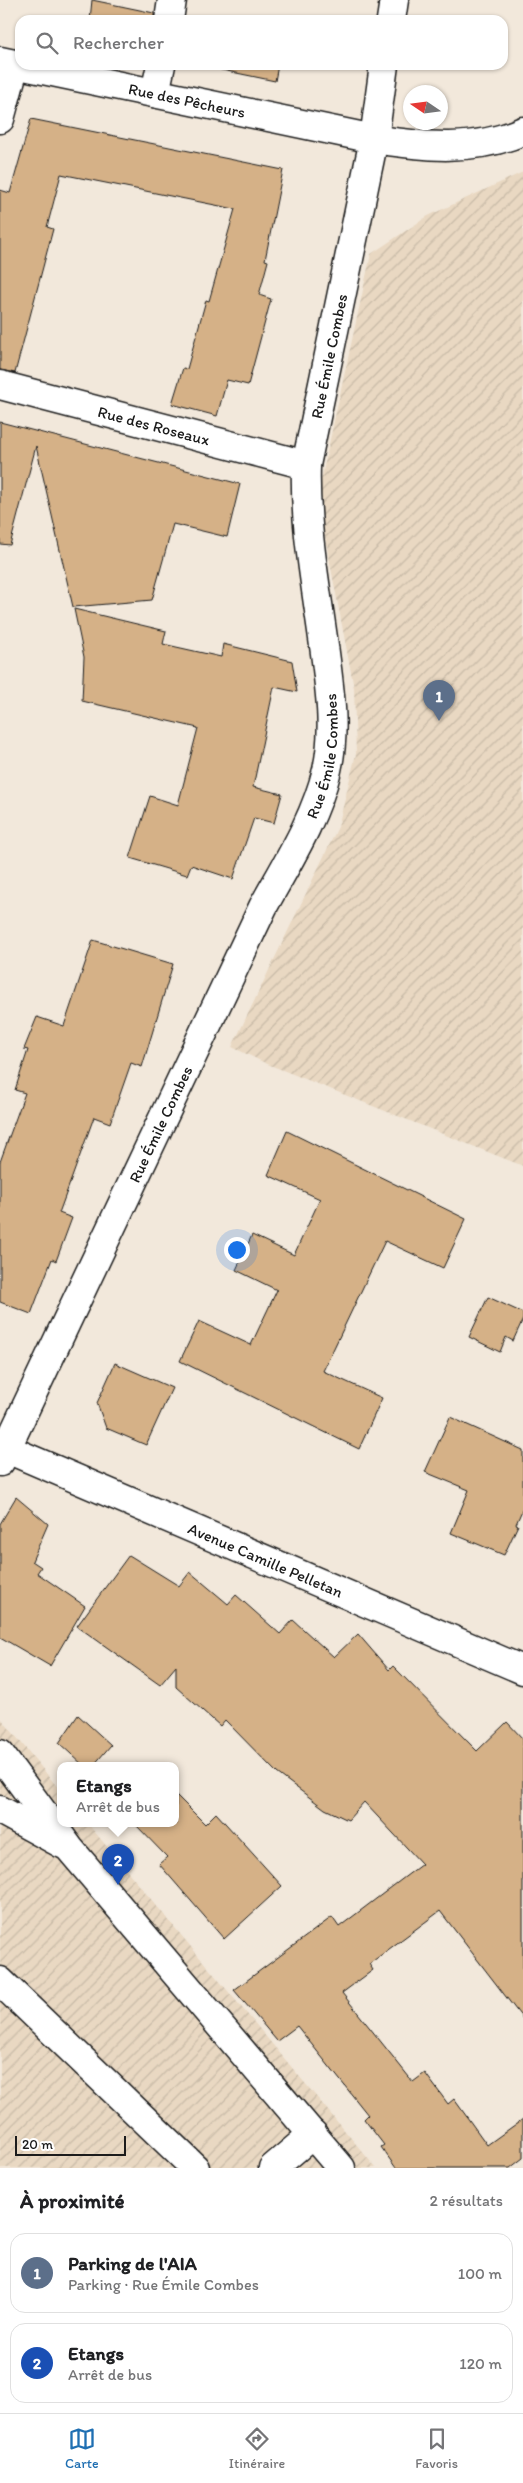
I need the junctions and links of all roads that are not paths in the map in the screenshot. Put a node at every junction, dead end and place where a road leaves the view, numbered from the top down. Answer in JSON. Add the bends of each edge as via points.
{"nodes":[{"id":1,"x":172,"y":0,"type":"edge"},
{"id":2,"x":394,"y":0,"type":"edge"},
{"id":3,"x":170,"y":15,"type":"edge"},
{"id":4,"x":392,"y":15,"type":"edge"},
{"id":5,"x":7,"y":63,"type":"edge"},
{"id":6,"x":42,"y":70,"type":"edge"},
{"id":7,"x":159,"y":70,"type":"edge"},
{"id":8,"x":383,"y":70,"type":"edge"},
{"id":9,"x":155,"y":93,"type":"junction"},
{"id":10,"x":0,"y":119,"type":"edge"},
{"id":11,"x":523,"y":131,"type":"edge"},
{"id":12,"x":374,"y":139,"type":"junction"},
{"id":13,"x":0,"y":385,"type":"edge"},
{"id":14,"x":306,"y":465,"type":"junction"},
{"id":15,"x":2,"y":1452,"type":"edge"},
{"id":16,"x":523,"y":1670,"type":"edge"},
{"id":17,"x":0,"y":1754,"type":"edge"},
{"id":18,"x":0,"y":1810,"type":"edge"},
{"id":19,"x":70,"y":1849,"type":"junction"},
{"id":20,"x":0,"y":1981,"type":"edge"},
{"id":21,"x":312,"y":2134,"type":"junction"},
{"id":22,"x":269,"y":2167,"type":"edge"},
{"id":23,"x":195,"y":2168,"type":"edge"},
{"id":24,"x":341,"y":2168,"type":"edge"}],
"edges":[{"from":1,"to":3,"type":"street"},
{"from":2,"to":4,"type":"street"},
{"from":5,"to":10,"type":"street"},
{"from":6,"to":9,"type":"street","name":"Rue des Pêcheurs"},
{"from":7,"to":9,"type":"street"},
{"from":8,"to":12,"type":"street","name":"Rue Émile Combes"},
{"from":9,"to":12,"type":"street","name":"Rue des Pêcheurs"},
{"from":11,"to":12,"type":"street","via":[[507,138],[459,147]]},
{"from":12,"to":14,"type":"street","name":"Rue Émile Combes"},
{"from":13,"to":14,"type":"street","name":"Rue des Roseaux"},
{"from":14,"to":15,"type":"street","name":"Rue Émile Combes","via":[[310,542],[333,715],[327,769],[311,819],[263,907]]},
{"from":15,"to":16,"type":"street","name":"Avenue Camille Pelletan"},
{"from":17,"to":19,"type":"street"},
{"from":18,"to":19,"type":"street"},
{"from":19,"to":21,"type":"street"},
{"from":20,"to":23,"type":"street"},
{"from":21,"to":22,"type":"street"},
{"from":21,"to":24,"type":"street"}]}
